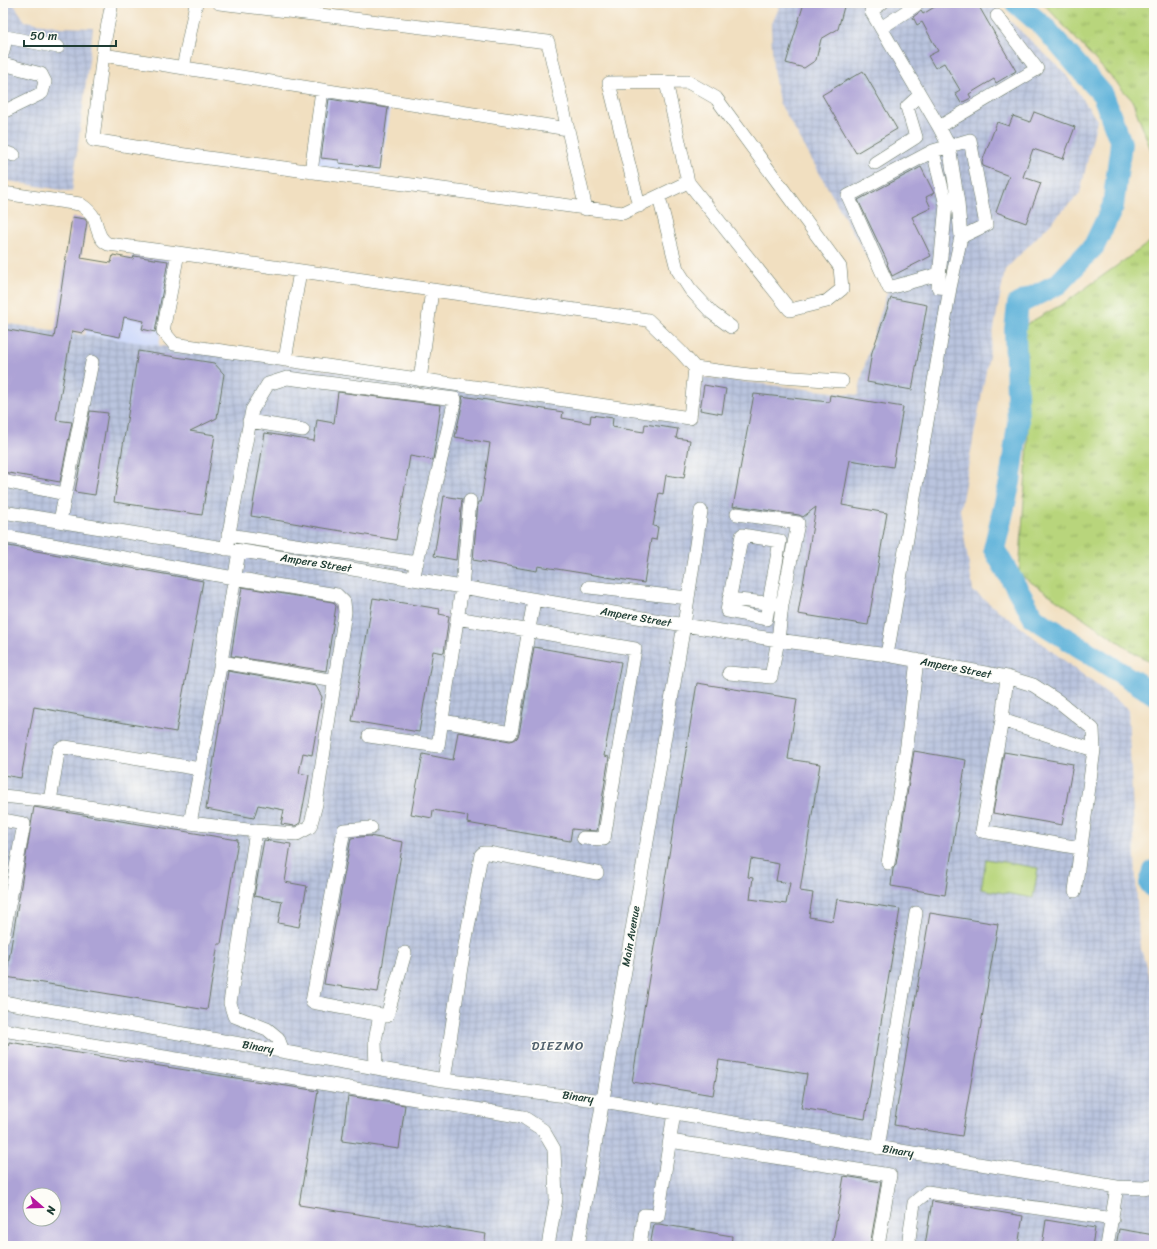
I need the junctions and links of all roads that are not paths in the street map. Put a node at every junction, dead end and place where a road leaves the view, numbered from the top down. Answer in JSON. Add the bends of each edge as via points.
{"nodes":[{"id":1,"x":111,"y":3,"type":"edge"},
{"id":2,"x":196,"y":3,"type":"edge"},
{"id":3,"x":219,"y":3,"type":"edge"},
{"id":4,"x":882,"y":3,"type":"edge"},
{"id":5,"x":916,"y":5,"type":"dead end"},
{"id":6,"x":997,"y":16,"type":"dead end"},
{"id":7,"x":881,"y":28,"type":"junction"},
{"id":8,"x":4,"y":37,"type":"edge"},
{"id":9,"x":58,"y":47,"type":"dead end"},
{"id":10,"x":3,"y":52,"type":"edge"},
{"id":11,"x":102,"y":55,"type":"junction"},
{"id":12,"x":3,"y":64,"type":"edge"},
{"id":13,"x":183,"y":68,"type":"junction"},
{"id":14,"x":666,"y":82,"type":"junction"},
{"id":15,"x":322,"y":90,"type":"junction"},
{"id":16,"x":920,"y":95,"type":"junction"},
{"id":17,"x":3,"y":112,"type":"edge"},
{"id":18,"x":939,"y":127,"type":"junction"},
{"id":19,"x":568,"y":129,"type":"junction"},
{"id":20,"x":949,"y":146,"type":"junction"},
{"id":21,"x":933,"y":151,"type":"junction"},
{"id":22,"x":875,"y":163,"type":"dead end"},
{"id":23,"x":311,"y":172,"type":"junction"},
{"id":24,"x":688,"y":182,"type":"junction"},
{"id":25,"x":3,"y":192,"type":"edge"},
{"id":26,"x":658,"y":196,"type":"junction"},
{"id":27,"x":639,"y":206,"type":"junction"},
{"id":28,"x":586,"y":209,"type":"junction"},
{"id":29,"x":961,"y":237,"type":"junction"},
{"id":30,"x":178,"y":253,"type":"junction"},
{"id":31,"x":300,"y":271,"type":"junction"},
{"id":32,"x":939,"y":274,"type":"junction"},
{"id":33,"x":950,"y":288,"type":"junction"},
{"id":34,"x":432,"y":290,"type":"junction"},
{"id":35,"x":731,"y":327,"type":"dead end"},
{"id":36,"x":285,"y":360,"type":"junction"},
{"id":37,"x":92,"y":362,"type":"dead end"},
{"id":38,"x":696,"y":368,"type":"junction"},
{"id":39,"x":420,"y":380,"type":"junction"},
{"id":40,"x":842,"y":382,"type":"dead end"},
{"id":41,"x":249,"y":421,"type":"junction"},
{"id":42,"x":303,"y":430,"type":"dead end"},
{"id":43,"x":3,"y":481,"type":"edge"},
{"id":44,"x":65,"y":494,"type":"junction"},
{"id":45,"x":470,"y":501,"type":"dead end"},
{"id":46,"x":701,"y":511,"type":"dead end"},
{"id":47,"x":3,"y":512,"type":"edge"},
{"id":48,"x":737,"y":514,"type":"dead end"},
{"id":49,"x":60,"y":521,"type":"junction"},
{"id":50,"x":228,"y":535,"type":"junction"},
{"id":51,"x":3,"y":536,"type":"edge"},
{"id":52,"x":232,"y":550,"type":"junction"},
{"id":53,"x":417,"y":563,"type":"junction"},
{"id":54,"x":234,"y":578,"type":"junction"},
{"id":55,"x":413,"y":579,"type":"junction"},
{"id":56,"x":462,"y":587,"type":"junction"},
{"id":57,"x":589,"y":587,"type":"dead end"},
{"id":58,"x":688,"y":598,"type":"junction"},
{"id":59,"x":534,"y":600,"type":"junction"},
{"id":60,"x":769,"y":604,"type":"junction"},
{"id":61,"x":782,"y":605,"type":"junction"},
{"id":62,"x":457,"y":618,"type":"junction"},
{"id":63,"x":684,"y":625,"type":"junction"},
{"id":64,"x":529,"y":631,"type":"junction"},
{"id":65,"x":778,"y":640,"type":"junction"},
{"id":66,"x":887,"y":655,"type":"junction"},
{"id":67,"x":917,"y":660,"type":"junction"},
{"id":68,"x":220,"y":662,"type":"junction"},
{"id":69,"x":728,"y":673,"type":"dead end"},
{"id":70,"x":1007,"y":677,"type":"junction"},
{"id":71,"x":335,"y":681,"type":"junction"},
{"id":72,"x":442,"y":720,"type":"junction"},
{"id":73,"x":1002,"y":720,"type":"junction"},
{"id":74,"x":369,"y":736,"type":"dead end"},
{"id":75,"x":1094,"y":750,"type":"junction"},
{"id":76,"x":200,"y":769,"type":"junction"},
{"id":77,"x":3,"y":796,"type":"edge"},
{"id":78,"x":50,"y":801,"type":"junction"},
{"id":79,"x":3,"y":820,"type":"edge"},
{"id":80,"x":190,"y":823,"type":"junction"},
{"id":81,"x":371,"y":828,"type":"dead end"},
{"id":82,"x":256,"y":831,"type":"junction"},
{"id":83,"x":583,"y":838,"type":"dead end"},
{"id":84,"x":1080,"y":848,"type":"junction"},
{"id":85,"x":888,"y":864,"type":"dead end"},
{"id":86,"x":597,"y":873,"type":"dead end"},
{"id":87,"x":1075,"y":891,"type":"dead end"},
{"id":88,"x":916,"y":913,"type":"dead end"},
{"id":89,"x":3,"y":937,"type":"edge"},
{"id":90,"x":405,"y":953,"type":"dead end"},
{"id":91,"x":3,"y":1002,"type":"edge"},
{"id":92,"x":380,"y":1015,"type":"junction"},
{"id":93,"x":3,"y":1030,"type":"edge"},
{"id":94,"x":282,"y":1051,"type":"junction"},
{"id":95,"x":376,"y":1068,"type":"junction"},
{"id":96,"x":444,"y":1080,"type":"junction"},
{"id":97,"x":603,"y":1101,"type":"junction"},
{"id":98,"x":674,"y":1113,"type":"junction"},
{"id":99,"x":670,"y":1141,"type":"junction"},
{"id":100,"x":878,"y":1148,"type":"junction"},
{"id":101,"x":1154,"y":1186,"type":"edge"},
{"id":102,"x":1117,"y":1187,"type":"junction"},
{"id":103,"x":1113,"y":1219,"type":"junction"},
{"id":104,"x":548,"y":1246,"type":"edge"},
{"id":105,"x":578,"y":1246,"type":"edge"},
{"id":106,"x":640,"y":1246,"type":"edge"},
{"id":107,"x":878,"y":1246,"type":"edge"},
{"id":108,"x":908,"y":1246,"type":"edge"},
{"id":109,"x":1108,"y":1246,"type":"edge"}],
"edges":[{"from":1,"to":11,"type":"street"},
{"from":2,"to":13,"type":"street"},
{"from":3,"to":19,"type":"street","via":[[548,42]]},
{"from":4,"to":7,"type":"street","via":[[871,11]]},
{"from":5,"to":7,"type":"street"},
{"from":6,"to":18,"type":"street","via":[[1037,69]]},
{"from":7,"to":16,"type":"street"},
{"from":8,"to":9,"type":"street"},
{"from":8,"to":10,"type":"street"},
{"from":11,"to":13,"type":"street"},
{"from":11,"to":23,"type":"street","via":[[94,140]]},
{"from":12,"to":17,"type":"street","via":[[40,74],[45,82],[42,93]]},
{"from":13,"to":15,"type":"street"},
{"from":14,"to":24,"type":"street"},
{"from":14,"to":24,"type":"street","via":[[688,82],[716,98],[840,267],[842,288],[827,301],[790,310]]},
{"from":14,"to":27,"type":"street","via":[[610,83]]},
{"from":15,"to":19,"type":"street"},
{"from":15,"to":23,"type":"street"},
{"from":16,"to":18,"type":"street"},
{"from":16,"to":22,"type":"street","via":[[908,107],[916,137]]},
{"from":18,"to":20,"type":"street"},
{"from":19,"to":28,"type":"street"},
{"from":20,"to":21,"type":"street"},
{"from":20,"to":29,"type":"street"},
{"from":20,"to":29,"type":"street","via":[[970,140],[986,225]]},
{"from":21,"to":32,"type":"street","via":[[946,205]]},
{"from":21,"to":32,"type":"street","via":[[848,196],[889,288]]},
{"from":23,"to":28,"type":"street"},
{"from":24,"to":26,"type":"street"},
{"from":25,"to":30,"type":"street","via":[[80,204],[92,215],[101,239],[108,244]]},
{"from":26,"to":27,"type":"street"},
{"from":26,"to":35,"type":"street","via":[[677,269],[712,313]]},
{"from":27,"to":28,"type":"street","via":[[623,214]]},
{"from":29,"to":33,"type":"street"},
{"from":30,"to":31,"type":"street"},
{"from":30,"to":36,"type":"street","via":[[163,331],[174,344]]},
{"from":31,"to":34,"type":"street"},
{"from":31,"to":36,"type":"street"},
{"from":32,"to":33,"type":"street","via":[[938,287]]},
{"from":33,"to":66,"type":"street"},
{"from":34,"to":38,"type":"street","via":[[648,320]]},
{"from":34,"to":39,"type":"street"},
{"from":36,"to":39,"type":"street"},
{"from":37,"to":44,"type":"street"},
{"from":38,"to":39,"type":"street","via":[[690,418]]},
{"from":38,"to":40,"type":"street"},
{"from":41,"to":42,"type":"street"},
{"from":41,"to":50,"type":"street"},
{"from":41,"to":53,"type":"street","via":[[252,410],[268,384],[287,378],[455,399]]},
{"from":43,"to":44,"type":"street"},
{"from":44,"to":49,"type":"street"},
{"from":45,"to":56,"type":"street"},
{"from":46,"to":58,"type":"street","name":"Main Avenue"},
{"from":47,"to":49,"type":"street","name":"Ampere Street"},
{"from":48,"to":61,"type":"street","via":[[798,523]]},
{"from":49,"to":52,"type":"street","name":"Ampere Street"},
{"from":50,"to":52,"type":"street"},
{"from":50,"to":53,"type":"street"},
{"from":51,"to":54,"type":"street"},
{"from":52,"to":54,"type":"street"},
{"from":52,"to":55,"type":"street","name":"Ampere Street"},
{"from":53,"to":55,"type":"street"},
{"from":54,"to":68,"type":"street"},
{"from":54,"to":71,"type":"street","via":[[337,595],[344,602],[345,612]]},
{"from":55,"to":56,"type":"street","name":"Ampere Street"},
{"from":56,"to":59,"type":"street","name":"Ampere Street"},
{"from":56,"to":62,"type":"street"},
{"from":57,"to":58,"type":"street"},
{"from":58,"to":63,"type":"street","name":"Main Avenue"},
{"from":59,"to":63,"type":"street","name":"Ampere Street"},
{"from":59,"to":64,"type":"street"},
{"from":60,"to":60,"type":"street","via":[[730,599],[742,535],[780,541]]},
{"from":60,"to":61,"type":"street"},
{"from":61,"to":65,"type":"street"},
{"from":62,"to":64,"type":"street"},
{"from":62,"to":72,"type":"street"},
{"from":63,"to":65,"type":"street","name":"Ampere Street"},
{"from":63,"to":97,"type":"street","name":"Main Avenue"},
{"from":64,"to":72,"type":"street","via":[[511,733]]},
{"from":64,"to":83,"type":"street","via":[[634,649],[604,840]]},
{"from":65,"to":66,"type":"street","name":"Ampere Street"},
{"from":65,"to":69,"type":"street","via":[[772,677]]},
{"from":66,"to":67,"type":"street","name":"Ampere Street"},
{"from":67,"to":70,"type":"street","name":"Ampere Street"},
{"from":67,"to":85,"type":"street","via":[[907,745]]},
{"from":68,"to":71,"type":"street"},
{"from":68,"to":76,"type":"street"},
{"from":70,"to":73,"type":"street"},
{"from":70,"to":75,"type":"street","name":"Ampere Street","via":[[1033,685],[1093,729]]},
{"from":71,"to":82,"type":"street","via":[[316,804],[310,827],[297,834]]},
{"from":72,"to":74,"type":"street","via":[[438,746]]},
{"from":73,"to":75,"type":"street"},
{"from":73,"to":84,"type":"street","via":[[982,831]]},
{"from":75,"to":84,"type":"street","name":"Ampere Street"},
{"from":76,"to":78,"type":"street","via":[[65,747],[58,753]]},
{"from":76,"to":80,"type":"street"},
{"from":77,"to":78,"type":"street"},
{"from":78,"to":80,"type":"street"},
{"from":79,"to":89,"type":"street","via":[[24,824]]},
{"from":80,"to":82,"type":"street"},
{"from":81,"to":92,"type":"street","via":[[344,830],[312,1002]]},
{"from":82,"to":94,"type":"street","via":[[230,1003],[234,1016],[267,1029],[278,1038]]},
{"from":84,"to":87,"type":"street","name":"Ampere Street"},
{"from":86,"to":96,"type":"street","via":[[488,852],[481,855]]},
{"from":88,"to":100,"type":"street"},
{"from":90,"to":92,"type":"street","via":[[387,1016]]},
{"from":91,"to":94,"type":"street","name":"Binary"},
{"from":92,"to":95,"type":"street","via":[[375,1041]]},
{"from":93,"to":104,"type":"street","via":[[523,1117],[543,1130],[554,1149],[556,1199]]},
{"from":94,"to":95,"type":"street","name":"Binary"},
{"from":95,"to":96,"type":"street","name":"Binary"},
{"from":96,"to":97,"type":"street","name":"Binary"},
{"from":97,"to":98,"type":"street","name":"Binary"},
{"from":97,"to":105,"type":"street","name":"Main Avenue"},
{"from":98,"to":99,"type":"street"},
{"from":98,"to":100,"type":"street","name":"Binary"},
{"from":99,"to":106,"type":"street","via":[[658,1216],[644,1215]]},
{"from":99,"to":107,"type":"street","via":[[890,1175]]},
{"from":100,"to":102,"type":"street","name":"Binary"},
{"from":101,"to":102,"type":"street","name":"Binary"},
{"from":102,"to":103,"type":"street"},
{"from":103,"to":108,"type":"street","via":[[928,1192],[914,1203]]},
{"from":103,"to":109,"type":"street"}]}
